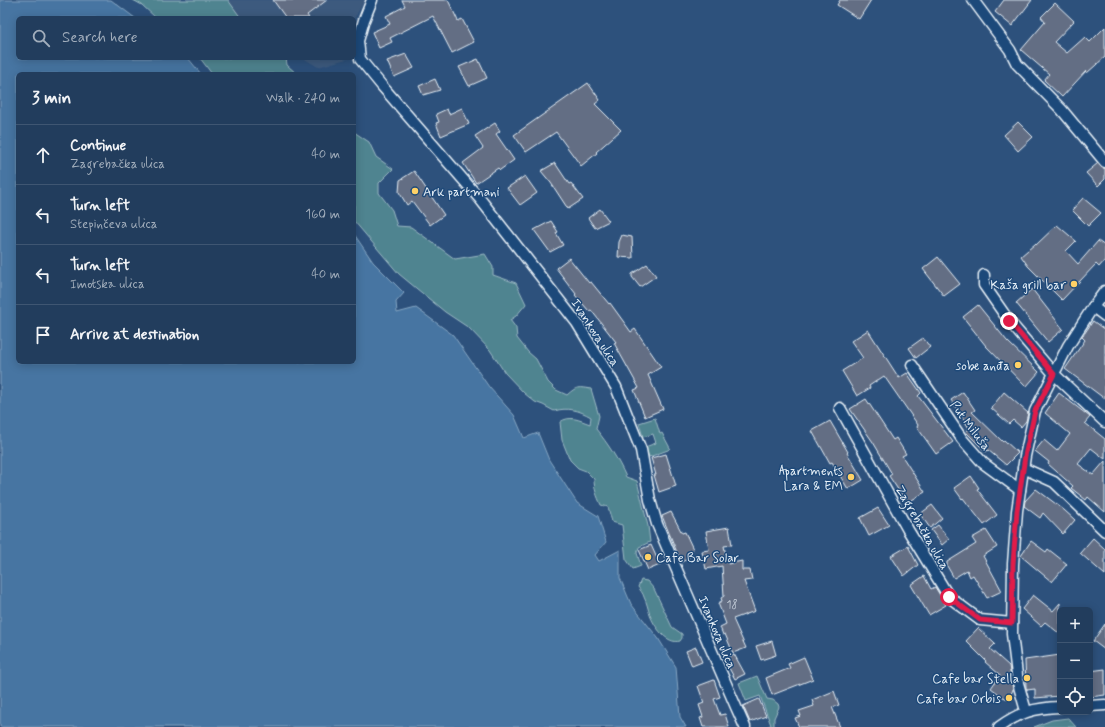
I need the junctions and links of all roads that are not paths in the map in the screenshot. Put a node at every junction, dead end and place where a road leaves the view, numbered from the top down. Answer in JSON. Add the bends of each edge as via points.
{"nodes":[{"id":1,"x":372,"y":0,"type":"edge"},
{"id":2,"x":973,"y":0,"type":"edge"},
{"id":3,"x":1105,"y":162,"type":"edge"},
{"id":4,"x":984,"y":274,"type":"dead end"},
{"id":5,"x":1105,"y":291,"type":"edge"},
{"id":6,"x":1093,"y":307,"type":"junction"},
{"id":7,"x":1105,"y":316,"type":"edge"},
{"id":8,"x":912,"y":365,"type":"dead end"},
{"id":9,"x":1054,"y":374,"type":"junction"},
{"id":10,"x":840,"y":408,"type":"dead end"},
{"id":11,"x":1105,"y":422,"type":"edge"},
{"id":12,"x":1023,"y":468,"type":"junction"},
{"id":13,"x":1020,"y":490,"type":"junction"},
{"id":14,"x":1105,"y":531,"type":"edge"},
{"id":15,"x":1012,"y":623,"type":"junction"},
{"id":16,"x":1105,"y":705,"type":"edge"},
{"id":17,"x":1093,"y":706,"type":"edge"},
{"id":18,"x":1057,"y":707,"type":"edge"},
{"id":19,"x":1026,"y":711,"type":"junction"},
{"id":20,"x":745,"y":727,"type":"edge"},
{"id":21,"x":999,"y":727,"type":"edge"}],
"edges":[{"from":1,"to":20,"type":"street","name":"Ivankova ulica","via":[[358,41],[360,59],[480,199],[568,311],[616,387],[641,450],[657,524]]},
{"from":2,"to":3,"type":"street","via":[[1010,50],[1017,64],[1062,110]]},
{"from":4,"to":9,"type":"street","via":[[984,285],[1009,321]]},
{"from":5,"to":6,"type":"street"},
{"from":6,"to":7,"type":"street"},
{"from":6,"to":9,"type":"street"},
{"from":8,"to":13,"type":"street","name":"Put Miluša","via":[[962,439],[984,463]]},
{"from":9,"to":11,"type":"street"},
{"from":9,"to":12,"type":"street","via":[[1035,411]]},
{"from":10,"to":15,"type":"street","name":"Zagrebačka ulica","via":[[908,530],[949,597],[980,620]]},
{"from":12,"to":13,"type":"street"},
{"from":12,"to":14,"type":"street","via":[[1054,482]]},
{"from":13,"to":15,"type":"street","via":[[1013,564]]},
{"from":15,"to":19,"type":"street","via":[[1018,683]]},
{"from":16,"to":17,"type":"street"},
{"from":18,"to":19,"type":"street"},
{"from":19,"to":21,"type":"street"}]}
